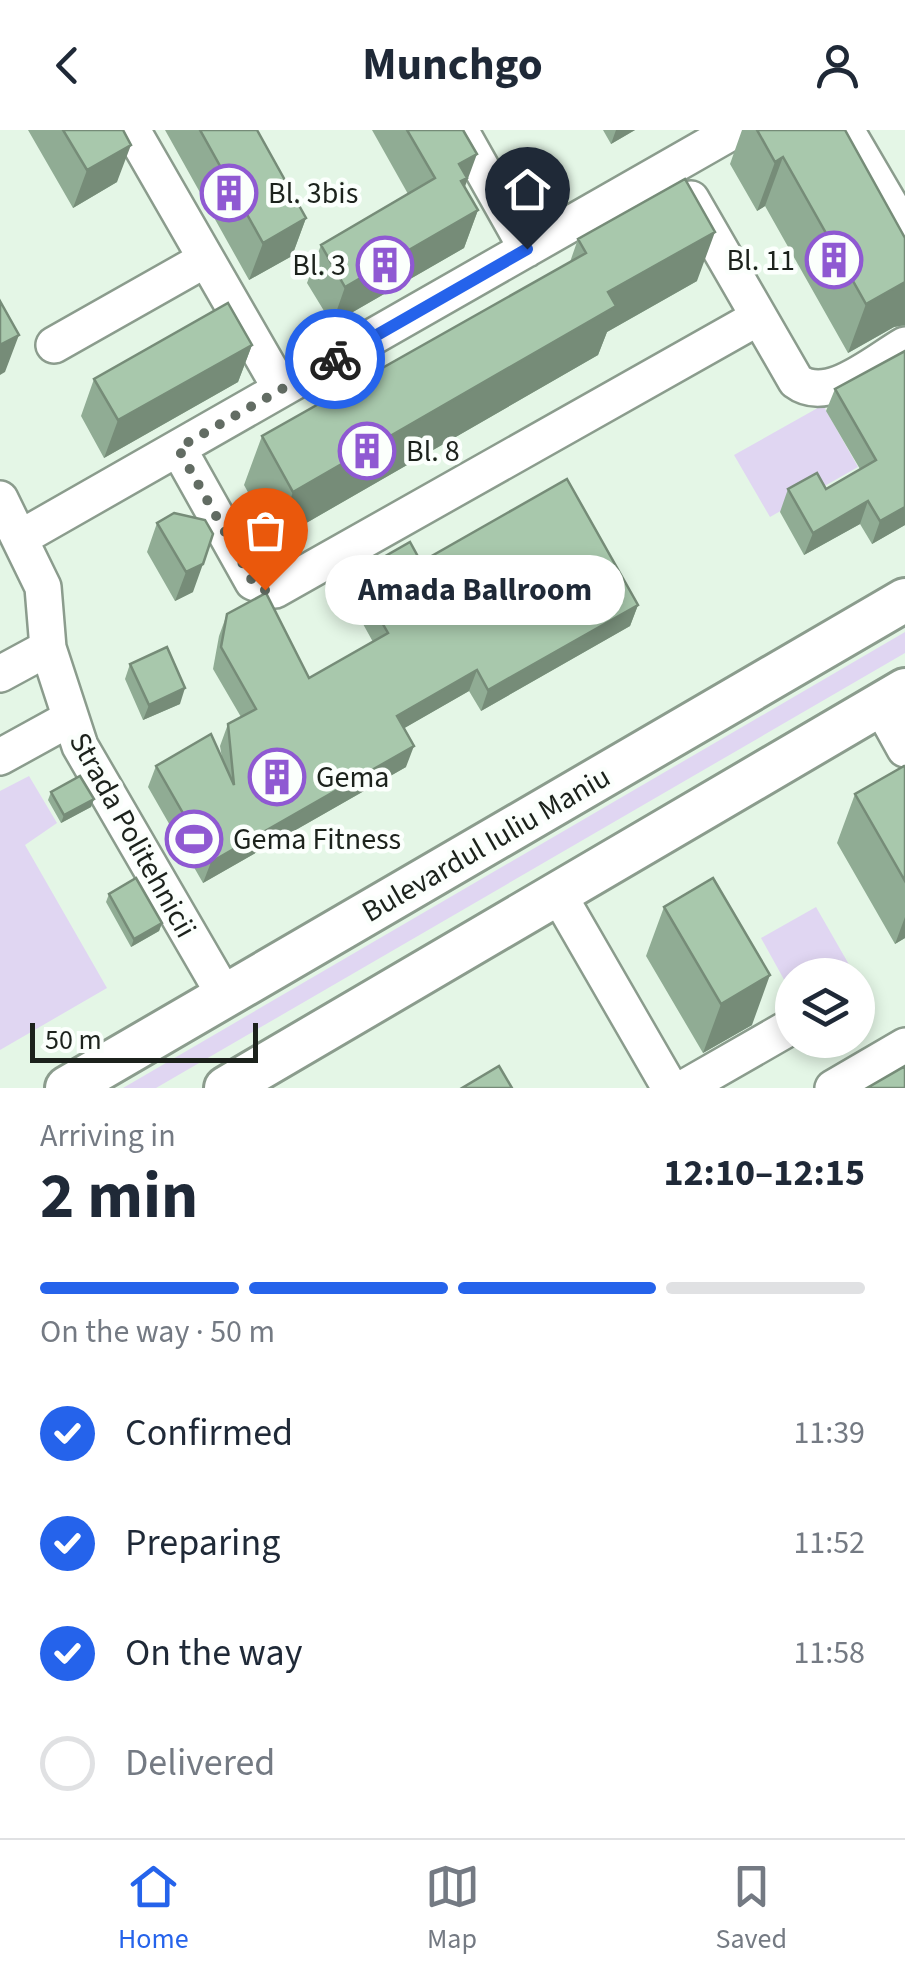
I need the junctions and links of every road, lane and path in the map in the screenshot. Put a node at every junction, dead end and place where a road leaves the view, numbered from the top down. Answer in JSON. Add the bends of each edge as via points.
{"nodes":[{"id":1,"x":132,"y":130,"type":"edge"},
{"id":2,"x":460,"y":130,"type":"edge"},
{"id":3,"x":735,"y":130,"type":"edge"},
{"id":4,"x":846,"y":130,"type":"edge"},
{"id":5,"x":672,"y":166,"type":"junction"},
{"id":6,"x":905,"y":231,"type":"edge"},
{"id":7,"x":527,"y":249,"type":"junction"},
{"id":8,"x":206,"y":258,"type":"junction"},
{"id":9,"x":759,"y":317,"type":"junction"},
{"id":10,"x":54,"y":345,"type":"dead end"},
{"id":11,"x":905,"y":345,"type":"edge"},
{"id":12,"x":281,"y":389,"type":"junction"},
{"id":13,"x":178,"y":448,"type":"junction"},
{"id":14,"x":0,"y":500,"type":"edge"},
{"id":15,"x":22,"y":537,"type":"junction"},
{"id":16,"x":905,"y":600,"type":"edge"},
{"id":17,"x":48,"y":648,"type":"junction"},
{"id":18,"x":0,"y":674,"type":"edge"},
{"id":19,"x":892,"y":697,"type":"edge"},
{"id":20,"x":69,"y":719,"type":"junction"},
{"id":21,"x":905,"y":749,"type":"edge"},
{"id":22,"x":0,"y":756,"type":"edge"},
{"id":23,"x":558,"y":894,"type":"junction"},
{"id":24,"x":225,"y":996,"type":"junction"},
{"id":25,"x":775,"y":1036,"type":"edge"},
{"id":26,"x":905,"y":1046,"type":"edge"},
{"id":27,"x":67,"y":1088,"type":"edge"},
{"id":28,"x":226,"y":1088,"type":"edge"},
{"id":29,"x":670,"y":1088,"type":"edge"},
{"id":30,"x":684,"y":1088,"type":"edge"},
{"id":31,"x":832,"y":1088,"type":"edge"}],
"edges":[{"from":1,"to":8,"type":"street"},
{"from":2,"to":7,"type":"street"},
{"from":3,"to":5,"type":"street"},
{"from":4,"to":6,"type":"street"},
{"from":5,"to":7,"type":"street"},
{"from":5,"to":9,"type":"street"},
{"from":7,"to":12,"type":"street"},
{"from":8,"to":10,"type":"street"},
{"from":8,"to":12,"type":"street"},
{"from":9,"to":11,"type":"street","via":[[796,381],[816,392]]},
{"from":9,"to":13,"type":"street","via":[[274,590],[253,582]]},
{"from":12,"to":13,"type":"street"},
{"from":13,"to":15,"type":"street"},
{"from":14,"to":15,"type":"street","name":"Strada Politehnicii"},
{"from":15,"to":17,"type":"street","name":"Strada Politehnicii","via":[[43,587]]},
{"from":16,"to":24,"type":"main road","name":"Bulevardul Iuliu Maniu"},
{"from":17,"to":18,"type":"street"},
{"from":17,"to":20,"type":"street","name":"Strada Politehnicii"},
{"from":19,"to":21,"type":"street"},
{"from":19,"to":23,"type":"main road"},
{"from":20,"to":22,"type":"street"},
{"from":20,"to":24,"type":"street","name":"Strada Politehnicii"},
{"from":23,"to":28,"type":"main road"},
{"from":23,"to":29,"type":"street"},
{"from":24,"to":27,"type":"main road","name":"Bulevardul Iuliu Maniu"},
{"from":25,"to":30,"type":"street"},
{"from":26,"to":31,"type":"street"}]}
